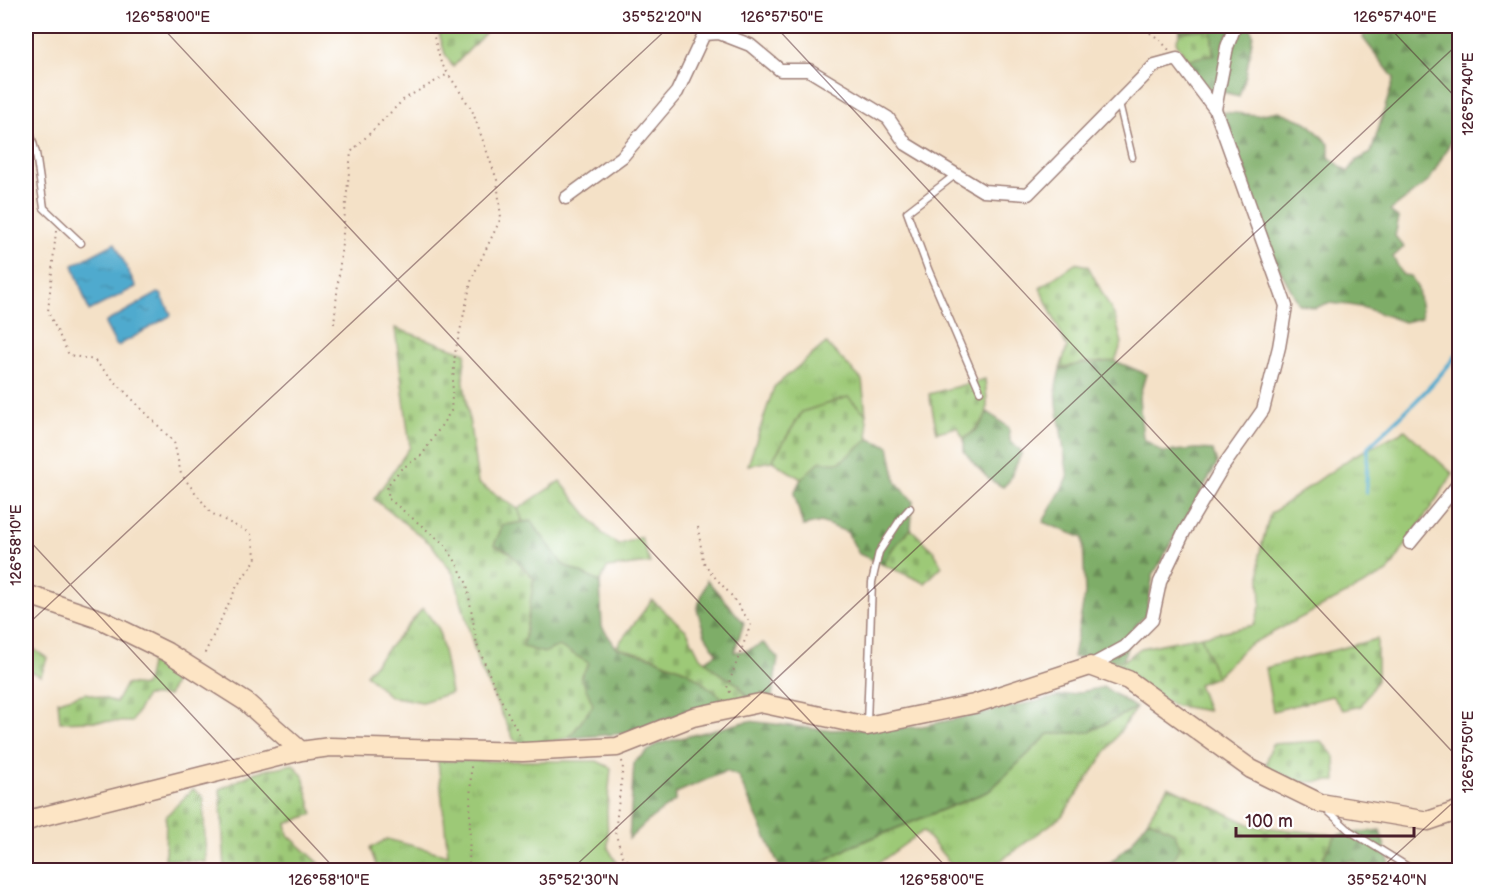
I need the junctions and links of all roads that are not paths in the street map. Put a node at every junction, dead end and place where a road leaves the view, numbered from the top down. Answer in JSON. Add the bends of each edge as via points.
{"nodes":[{"id":1,"x":1235,"y":26,"type":"edge"},
{"id":2,"x":1118,"y":102,"type":"junction"},
{"id":3,"x":1215,"y":109,"type":"junction"},
{"id":4,"x":26,"y":118,"type":"edge"},
{"id":5,"x":1132,"y":157,"type":"dead end"},
{"id":6,"x":955,"y":174,"type":"junction"},
{"id":7,"x":566,"y":198,"type":"dead end"},
{"id":8,"x":81,"y":243,"type":"dead end"},
{"id":9,"x":980,"y":391,"type":"dead end"},
{"id":10,"x":1460,"y":482,"type":"edge"},
{"id":11,"x":910,"y":508,"type":"dead end"},
{"id":12,"x":1410,"y":543,"type":"dead end"},
{"id":13,"x":26,"y":594,"type":"edge"},
{"id":14,"x":1090,"y":666,"type":"junction"},
{"id":15,"x":867,"y":726,"type":"junction"},
{"id":16,"x":301,"y":751,"type":"junction"},
{"id":17,"x":1320,"y":804,"type":"junction"},
{"id":18,"x":1460,"y":810,"type":"edge"},
{"id":19,"x":26,"y":822,"type":"edge"},
{"id":20,"x":1413,"y":870,"type":"edge"}],
"edges":[{"from":1,"to":3,"type":"street"},
{"from":2,"to":3,"type":"street","via":[[1155,65],[1177,59]]},
{"from":2,"to":5,"type":"lane"},
{"from":2,"to":6,"type":"street","via":[[1028,194],[983,191]]},
{"from":3,"to":14,"type":"street","via":[[1286,306],[1279,347],[1263,410],[1184,532],[1160,582],[1152,620],[1125,646]]},
{"from":4,"to":8,"type":"lane","via":[[44,208]]},
{"from":6,"to":7,"type":"street","via":[[906,144],[888,118],[809,69],[780,70],[750,45],[719,33],[704,34],[677,92],[622,157]]},
{"from":6,"to":9,"type":"lane","via":[[907,212]]},
{"from":10,"to":12,"type":"street"},
{"from":11,"to":15,"type":"lane","via":[[879,552],[872,582]]},
{"from":13,"to":16,"type":"street","via":[[102,620],[167,652],[246,702]]},
{"from":14,"to":15,"type":"street","via":[[974,704]]},
{"from":14,"to":17,"type":"street","via":[[1128,680],[1251,769]]},
{"from":15,"to":16,"type":"street","via":[[760,703],[693,717],[617,747],[523,752],[330,747]]},
{"from":16,"to":19,"type":"street"},
{"from":17,"to":18,"type":"street","via":[[1428,821]]},
{"from":17,"to":20,"type":"lane","via":[[1350,831]]}]}
